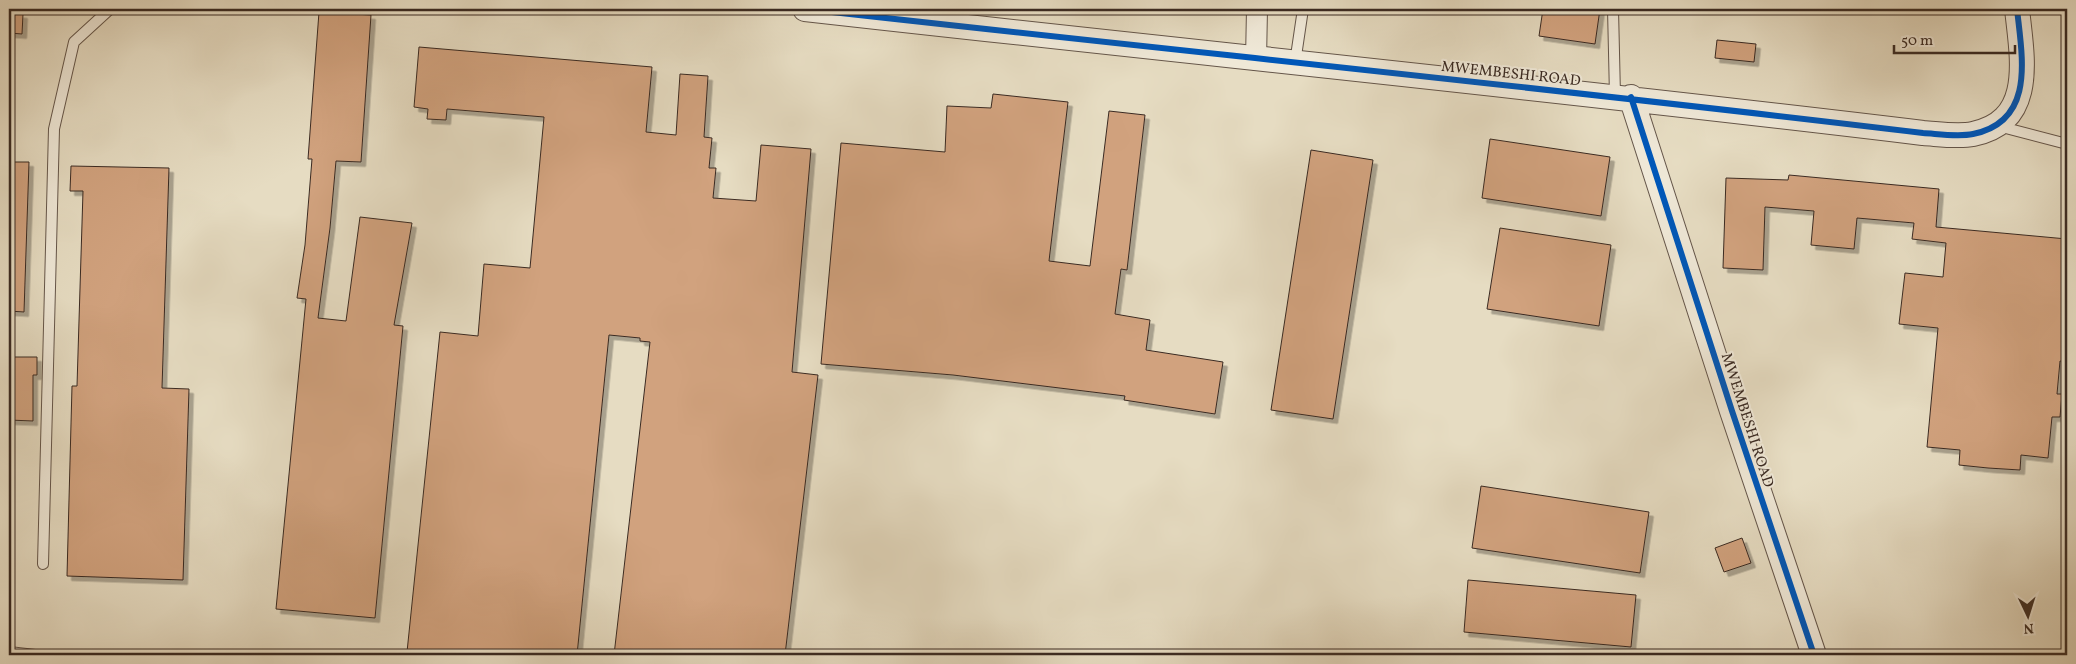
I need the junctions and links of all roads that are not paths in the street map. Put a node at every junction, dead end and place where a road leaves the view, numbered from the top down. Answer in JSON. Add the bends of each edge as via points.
{"nodes":[{"id":1,"x":110,"y":9,"type":"edge"},
{"id":2,"x":805,"y":9,"type":"edge"},
{"id":3,"x":1257,"y":9,"type":"edge"},
{"id":4,"x":1303,"y":9,"type":"edge"},
{"id":5,"x":1613,"y":9,"type":"edge"},
{"id":6,"x":2018,"y":9,"type":"edge"},
{"id":7,"x":1256,"y":60,"type":"junction"},
{"id":8,"x":1294,"y":64,"type":"junction"},
{"id":9,"x":1623,"y":97,"type":"junction"},
{"id":10,"x":1998,"y":126,"type":"junction"},
{"id":11,"x":2067,"y":144,"type":"edge"},
{"id":12,"x":43,"y":564,"type":"dead end"},
{"id":13,"x":9,"y":652,"type":"edge"},
{"id":14,"x":35,"y":655,"type":"edge"},
{"id":15,"x":1814,"y":655,"type":"edge"}],
"edges":[{"from":1,"to":12,"type":"lane","via":[[74,42],[54,129]]},
{"from":2,"to":7,"type":"street","name":"MWEMBESHI ROAD"},
{"from":3,"to":7,"type":"street"},
{"from":4,"to":8,"type":"lane"},
{"from":5,"to":9,"type":"lane"},
{"from":6,"to":10,"type":"street","via":[[2023,61],[2020,91],[2014,110]]},
{"from":7,"to":8,"type":"street","name":"MWEMBESHI ROAD"},
{"from":8,"to":9,"type":"street","name":"MWEMBESHI ROAD"},
{"from":9,"to":10,"type":"street","via":[[1923,133],[1972,135]]},
{"from":9,"to":15,"type":"street","name":"MWEMBESHI ROAD"},
{"from":10,"to":11,"type":"lane"},
{"from":13,"to":14,"type":"lane"}]}
